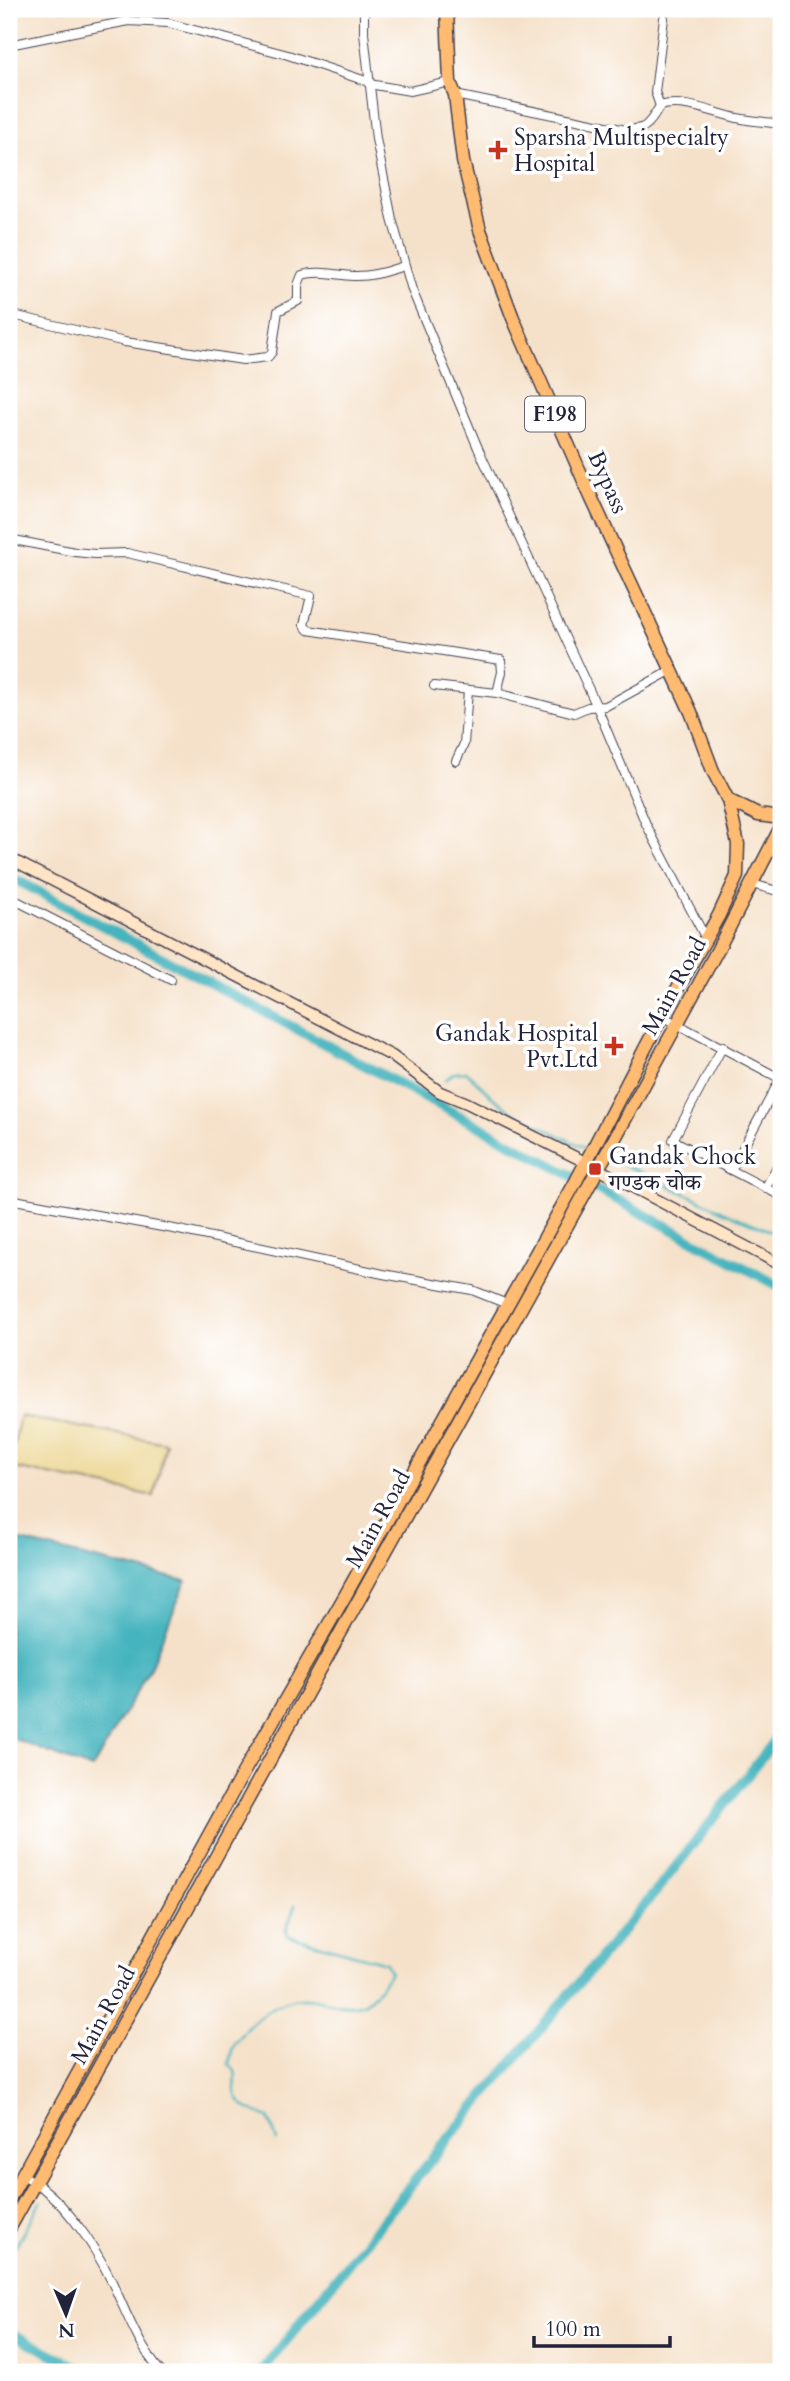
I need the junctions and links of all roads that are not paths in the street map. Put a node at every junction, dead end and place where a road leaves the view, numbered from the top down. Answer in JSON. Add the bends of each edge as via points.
{"nodes":[{"id":1,"x":364,"y":9,"type":"edge"},
{"id":2,"x":447,"y":9,"type":"edge"},
{"id":3,"x":664,"y":18,"type":"dead end"},
{"id":4,"x":9,"y":46,"type":"edge"},
{"id":5,"x":369,"y":84,"type":"junction"},
{"id":6,"x":453,"y":88,"type":"junction"},
{"id":7,"x":660,"y":106,"type":"junction"},
{"id":8,"x":781,"y":124,"type":"edge"},
{"id":9,"x":404,"y":266,"type":"junction"},
{"id":10,"x":9,"y":313,"type":"edge"},
{"id":11,"x":9,"y":539,"type":"edge"},
{"id":12,"x":672,"y":670,"type":"junction"},
{"id":13,"x":434,"y":686,"type":"dead end"},
{"id":14,"x":468,"y":690,"type":"junction"},
{"id":15,"x":497,"y":693,"type":"junction"},
{"id":16,"x":597,"y":707,"type":"junction"},
{"id":17,"x":456,"y":761,"type":"dead end"},
{"id":18,"x":728,"y":800,"type":"junction"},
{"id":19,"x":781,"y":818,"type":"edge"},
{"id":20,"x":781,"y":827,"type":"edge"},
{"id":21,"x":9,"y":858,"type":"edge"},
{"id":22,"x":752,"y":884,"type":"junction"},
{"id":23,"x":781,"y":892,"type":"edge"},
{"id":24,"x":9,"y":897,"type":"edge"},
{"id":25,"x":719,"y":915,"type":"joint"},
{"id":26,"x":705,"y":937,"type":"junction"},
{"id":27,"x":171,"y":980,"type":"dead end"},
{"id":28,"x":662,"y":1016,"type":"junction"},
{"id":29,"x":678,"y":1023,"type":"junction"},
{"id":30,"x":723,"y":1046,"type":"junction"},
{"id":31,"x":781,"y":1078,"type":"edge"},
{"id":32,"x":781,"y":1159,"type":"edge"},
{"id":33,"x":590,"y":1167,"type":"junction"},
{"id":34,"x":731,"y":1170,"type":"junction"},
{"id":35,"x":766,"y":1187,"type":"junction"},
{"id":36,"x":579,"y":1188,"type":"junction"},
{"id":37,"x":781,"y":1196,"type":"edge"},
{"id":38,"x":9,"y":1199,"type":"edge"},
{"id":39,"x":781,"y":1264,"type":"edge"},
{"id":40,"x":507,"y":1304,"type":"junction"},
{"id":41,"x":232,"y":1793,"type":"junction"},
{"id":42,"x":247,"y":1799,"type":"junction"},
{"id":43,"x":22,"y":2175,"type":"junction"},
{"id":44,"x":36,"y":2182,"type":"junction"},
{"id":45,"x":9,"y":2199,"type":"edge"},
{"id":46,"x":9,"y":2229,"type":"edge"},
{"id":47,"x":161,"y":2372,"type":"edge"}],
"edges":[{"from":1,"to":5,"type":"street"},
{"from":2,"to":6,"type":"main road","name":"Bypass","number":"F198"},
{"from":3,"to":7,"type":"street","via":[[655,92]]},
{"from":4,"to":5,"type":"street","via":[[128,21],[168,23],[288,55]]},
{"from":5,"to":6,"type":"street","via":[[410,91]]},
{"from":5,"to":9,"type":"street","via":[[383,179]]},
{"from":6,"to":7,"type":"street","via":[[575,121],[639,130],[650,123]]},
{"from":6,"to":12,"type":"main road","name":"Bypass","number":"F198","via":[[463,161],[480,230],[513,318]]},
{"from":7,"to":8,"type":"street","via":[[686,106]]},
{"from":9,"to":10,"type":"street","via":[[357,277],[302,275],[298,301],[278,311],[272,352],[268,357],[243,360],[125,342]]},
{"from":9,"to":16,"type":"street","via":[[478,449]]},
{"from":11,"to":15,"type":"street","via":[[95,554],[127,553],[311,596],[304,625],[308,630],[501,660]]},
{"from":12,"to":16,"type":"street"},
{"from":12,"to":18,"type":"main road","name":"Bypass","number":"F198"},
{"from":13,"to":14,"type":"street"},
{"from":14,"to":15,"type":"street"},
{"from":14,"to":17,"type":"street","via":[[464,744]]},
{"from":15,"to":16,"type":"street","via":[[574,713]]},
{"from":16,"to":26,"type":"street","via":[[646,824]]},
{"from":18,"to":19,"type":"main road","via":[[758,815]]},
{"from":18,"to":25,"type":"main road","name":"Bypass","number":"F198","via":[[739,860],[737,876]]},
{"from":20,"to":22,"type":"main road","name":"Main Road"},
{"from":21,"to":33,"type":"main road","via":[[392,1056],[440,1092]]},
{"from":22,"to":23,"type":"street"},
{"from":22,"to":29,"type":"main road","name":"Main Road"},
{"from":24,"to":27,"type":"street"},
{"from":25,"to":26,"type":"main road","name":"Main Road"},
{"from":26,"to":28,"type":"main road","name":"Main Road"},
{"from":28,"to":29,"type":"street"},
{"from":28,"to":33,"type":"main road","name":"Main Road"},
{"from":29,"to":30,"type":"street"},
{"from":29,"to":33,"type":"main road","name":"Main Road"},
{"from":30,"to":31,"type":"street"},
{"from":30,"to":34,"type":"street","via":[[673,1140]]},
{"from":31,"to":34,"type":"street"},
{"from":32,"to":35,"type":"street"},
{"from":33,"to":36,"type":"main road","name":"Main Road"},
{"from":33,"to":39,"type":"main road"},
{"from":34,"to":35,"type":"street"},
{"from":35,"to":37,"type":"street"},
{"from":36,"to":40,"type":"main road","name":"Main Road"},
{"from":36,"to":42,"type":"main road","name":"Main Road"},
{"from":38,"to":40,"type":"street","via":[[472,1290]]},
{"from":40,"to":41,"type":"main road","name":"Main Road"},
{"from":41,"to":42,"type":"main road"},
{"from":41,"to":43,"type":"main road","name":"Main Road"},
{"from":42,"to":44,"type":"main road","name":"Main Road"},
{"from":43,"to":44,"type":"street"},
{"from":43,"to":45,"type":"main road","name":"Main Road"},
{"from":44,"to":46,"type":"main road","name":"Main Road"},
{"from":44,"to":47,"type":"street","via":[[52,2194],[82,2233],[111,2279],[134,2333]]}]}
